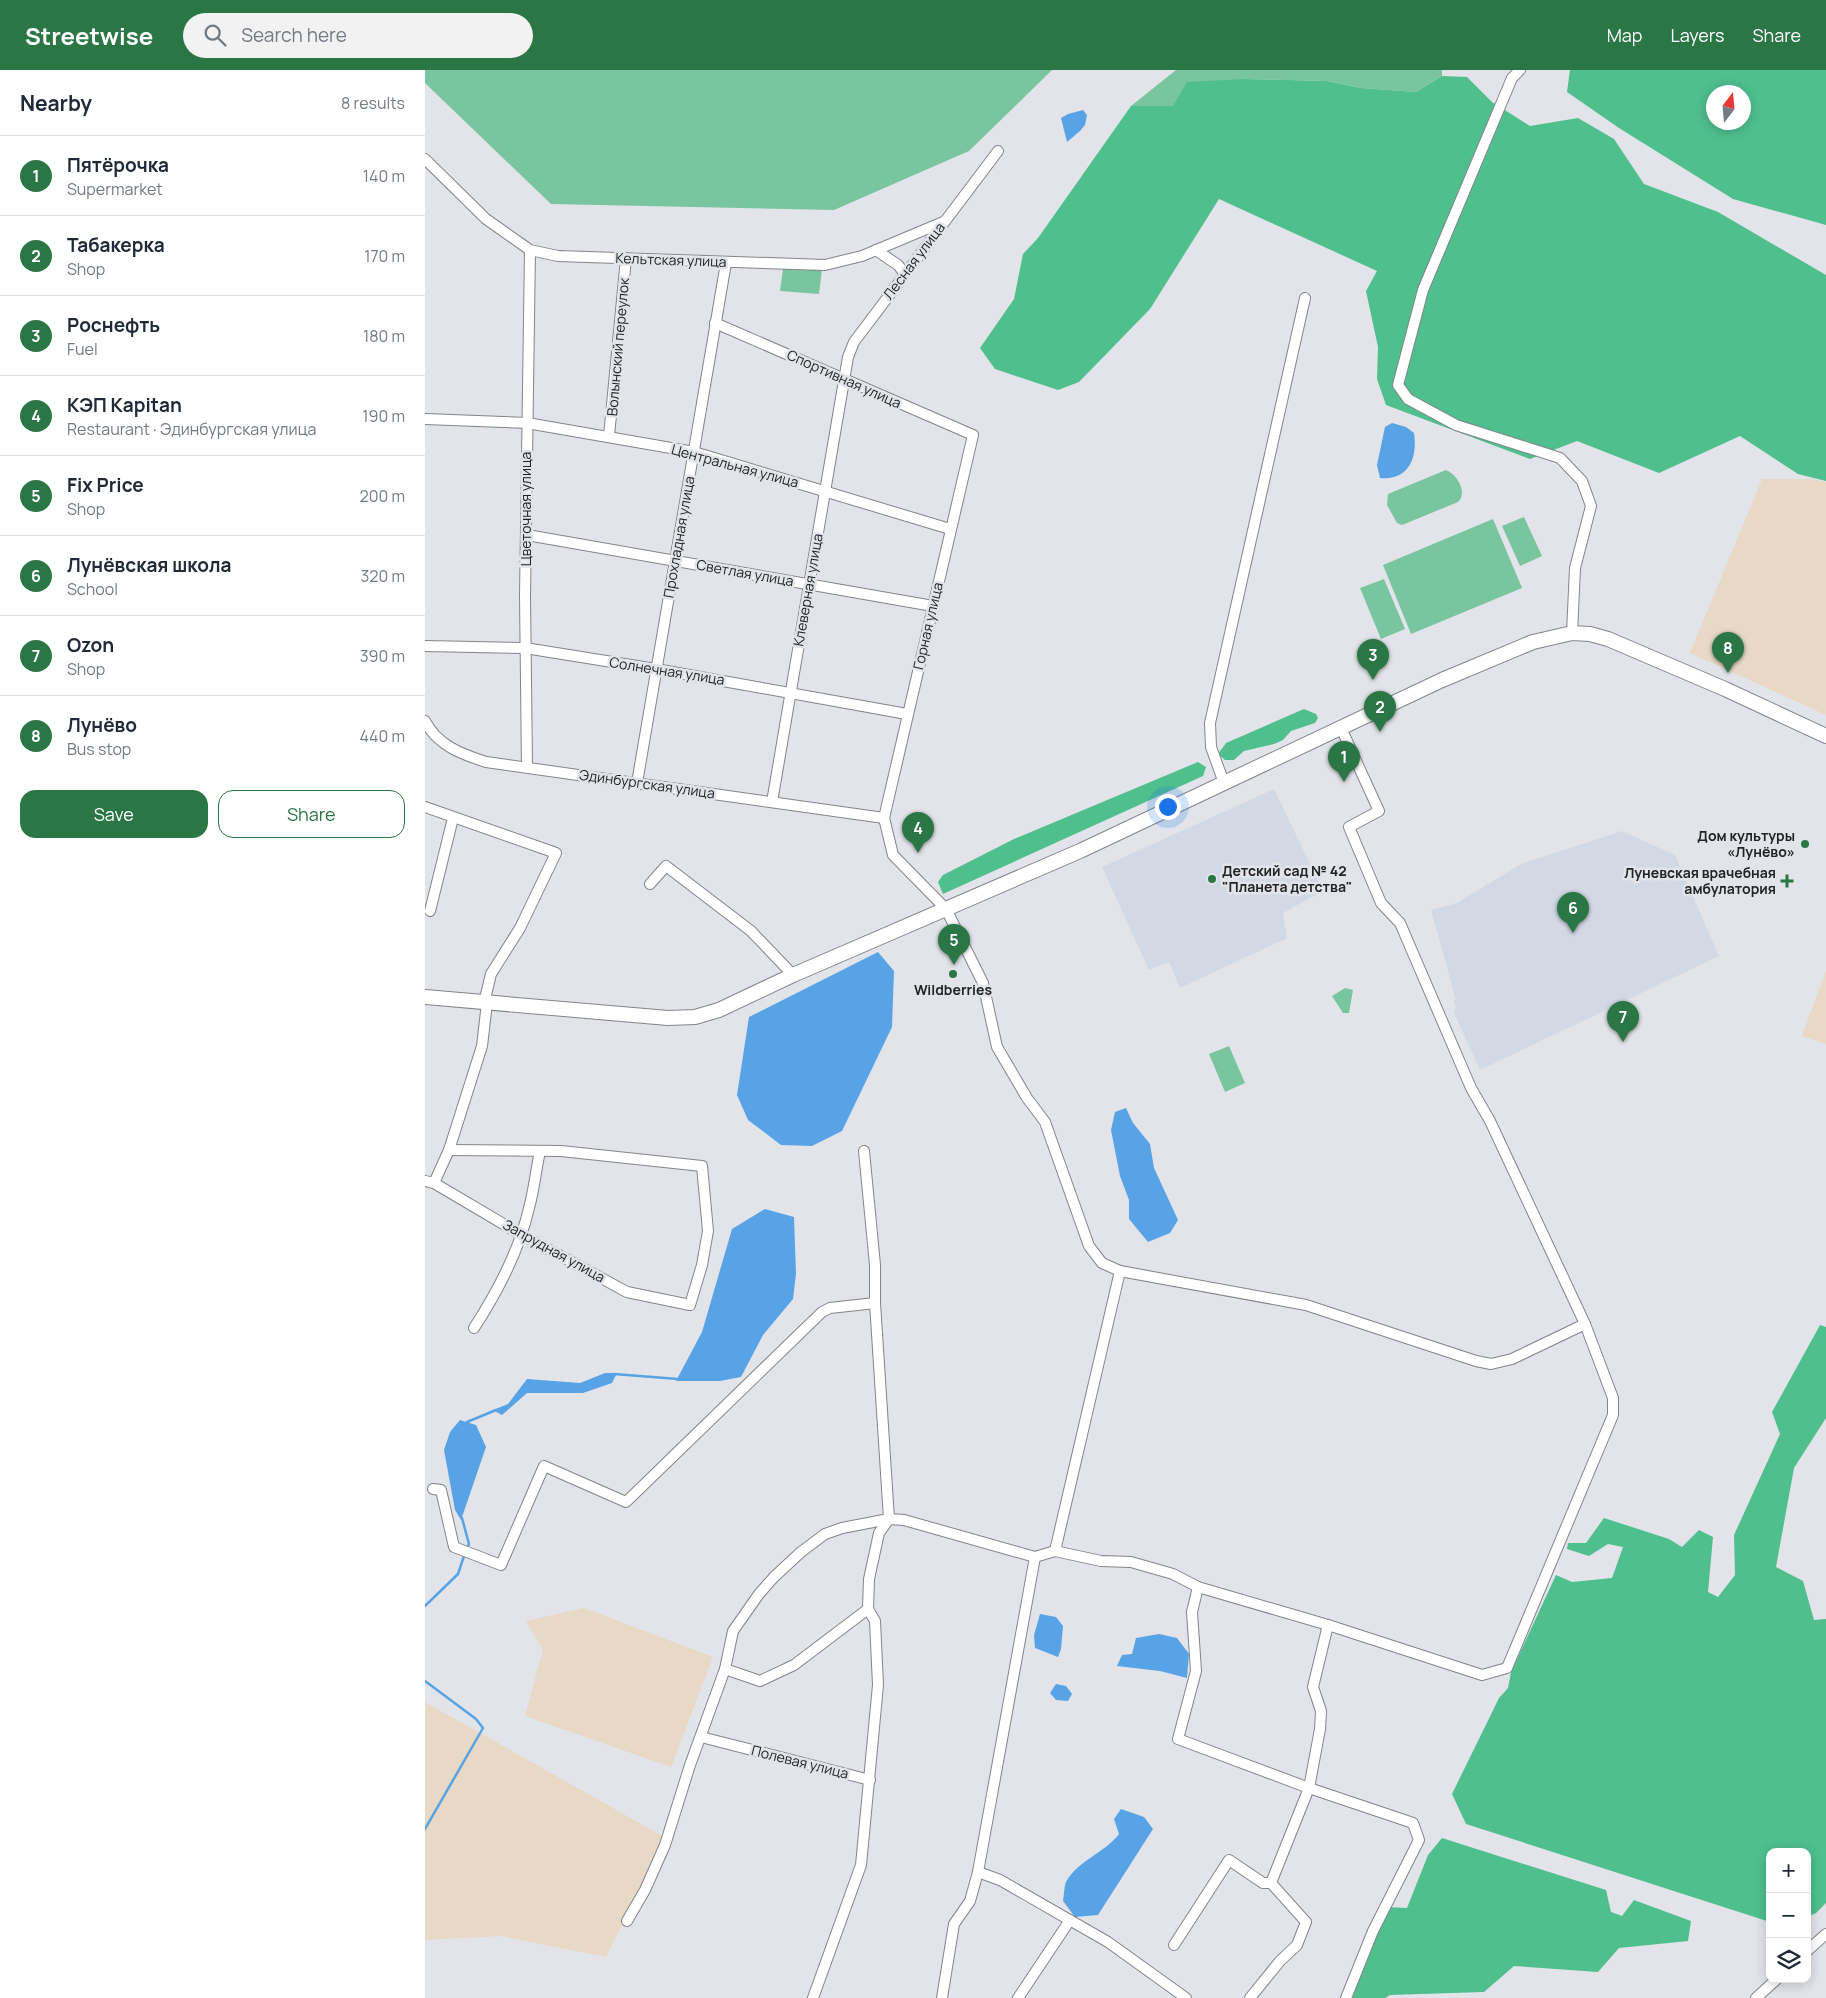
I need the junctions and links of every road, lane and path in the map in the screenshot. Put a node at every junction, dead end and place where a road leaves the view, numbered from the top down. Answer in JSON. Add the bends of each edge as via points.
{"nodes":[{"id":1,"x":1520,"y":70,"type":"edge"},
{"id":2,"x":998,"y":151,"type":"dead end"},
{"id":3,"x":425,"y":159,"type":"edge"},
{"id":4,"x":944,"y":222,"type":"junction"},
{"id":5,"x":530,"y":250,"type":"junction"},
{"id":6,"x":876,"y":250,"type":"junction"},
{"id":7,"x":626,"y":258,"type":"junction"},
{"id":8,"x":726,"y":262,"type":"junction"},
{"id":9,"x":905,"y":274,"type":"junction"},
{"id":10,"x":1305,"y":298,"type":"dead end"},
{"id":11,"x":715,"y":323,"type":"junction"},
{"id":12,"x":845,"y":379,"type":"junction"},
{"id":13,"x":425,"y":419,"type":"edge"},
{"id":14,"x":527,"y":423,"type":"junction"},
{"id":15,"x":973,"y":435,"type":"joint"},
{"id":16,"x":609,"y":436,"type":"junction"},
{"id":17,"x":693,"y":452,"type":"junction"},
{"id":18,"x":825,"y":491,"type":"junction"},
{"id":19,"x":950,"y":529,"type":"junction"},
{"id":20,"x":527,"y":535,"type":"junction"},
{"id":21,"x":675,"y":561,"type":"junction"},
{"id":22,"x":810,"y":584,"type":"junction"},
{"id":23,"x":933,"y":606,"type":"junction"},
{"id":24,"x":1571,"y":633,"type":"junction"},
{"id":25,"x":425,"y":646,"type":"edge"},
{"id":26,"x":525,"y":648,"type":"junction"},
{"id":27,"x":656,"y":669,"type":"junction"},
{"id":28,"x":791,"y":692,"type":"junction"},
{"id":29,"x":907,"y":714,"type":"junction"},
{"id":30,"x":425,"y":721,"type":"edge"},
{"id":31,"x":1341,"y":728,"type":"junction"},
{"id":32,"x":1826,"y":736,"type":"edge"},
{"id":33,"x":527,"y":767,"type":"junction"},
{"id":34,"x":637,"y":783,"type":"junction"},
{"id":35,"x":1224,"y":783,"type":"junction"},
{"id":36,"x":772,"y":802,"type":"junction"},
{"id":37,"x":425,"y":807,"type":"edge"},
{"id":38,"x":453,"y":818,"type":"junction"},
{"id":39,"x":884,"y":818,"type":"junction"},
{"id":40,"x":650,"y":884,"type":"dead end"},
{"id":41,"x":945,"y":909,"type":"junction"},
{"id":42,"x":430,"y":911,"type":"dead end"},
{"id":43,"x":793,"y":975,"type":"junction"},
{"id":44,"x":425,"y":997,"type":"edge"},
{"id":45,"x":486,"y":1003,"type":"junction"},
{"id":46,"x":449,"y":1150,"type":"junction"},
{"id":47,"x":539,"y":1151,"type":"junction"},
{"id":48,"x":864,"y":1151,"type":"dead end"},
{"id":49,"x":430,"y":1182,"type":"edge"},
{"id":50,"x":522,"y":1234,"type":"junction"},
{"id":51,"x":1120,"y":1271,"type":"junction"},
{"id":52,"x":875,"y":1303,"type":"junction"},
{"id":53,"x":1585,"y":1324,"type":"junction"},
{"id":54,"x":474,"y":1328,"type":"dead end"},
{"id":55,"x":433,"y":1489,"type":"dead end"},
{"id":56,"x":889,"y":1519,"type":"junction"},
{"id":57,"x":1055,"y":1551,"type":"junction"},
{"id":58,"x":1035,"y":1557,"type":"junction"},
{"id":59,"x":1197,"y":1587,"type":"junction"},
{"id":60,"x":868,"y":1609,"type":"junction"},
{"id":61,"x":1328,"y":1625,"type":"junction"},
{"id":62,"x":725,"y":1669,"type":"junction"},
{"id":63,"x":701,"y":1737,"type":"junction"},
{"id":64,"x":870,"y":1780,"type":"junction"},
{"id":65,"x":1309,"y":1788,"type":"junction"},
{"id":66,"x":978,"y":1872,"type":"junction"},
{"id":67,"x":1271,"y":1883,"type":"junction"},
{"id":68,"x":1070,"y":1920,"type":"junction"},
{"id":69,"x":627,"y":1921,"type":"dead end"},
{"id":70,"x":1826,"y":1934,"type":"edge"},
{"id":71,"x":1174,"y":1945,"type":"dead end"},
{"id":72,"x":1811,"y":1947,"type":"edge"},
{"id":73,"x":1773,"y":1983,"type":"edge"},
{"id":74,"x":813,"y":1998,"type":"edge"},
{"id":75,"x":942,"y":1998,"type":"edge"},
{"id":76,"x":1018,"y":1998,"type":"edge"},
{"id":77,"x":1186,"y":1998,"type":"edge"},
{"id":78,"x":1250,"y":1998,"type":"edge"},
{"id":79,"x":1346,"y":1998,"type":"edge"},
{"id":80,"x":1756,"y":1998,"type":"edge"}],
"edges":[{"from":1,"to":24,"type":"street","via":[[1512,78],[1423,290],[1398,384],[1408,399],[1456,425],[1560,458],[1582,481],[1591,506],[1575,568]]},
{"from":2,"to":4,"type":"street","name":"Лесная улица"},
{"from":3,"to":5,"type":"street","name":"Кельтская улица","via":[[486,219]]},
{"from":4,"to":6,"type":"street","name":"Кельтская улица"},
{"from":4,"to":9,"type":"street","name":"Лесная улица"},
{"from":5,"to":7,"type":"street","name":"Кельтская улица","via":[[558,256]]},
{"from":5,"to":14,"type":"street","name":"Цветочная улица"},
{"from":6,"to":8,"type":"street","name":"Кельтская улица","via":[[825,266]]},
{"from":6,"to":9,"type":"street"},
{"from":7,"to":8,"type":"street","name":"Кельтская улица"},
{"from":7,"to":16,"type":"street","name":"Волынский переулок"},
{"from":8,"to":11,"type":"street","name":"Прохладная улица"},
{"from":9,"to":12,"type":"street","name":"Лесная улица","via":[[854,342]]},
{"from":10,"to":35,"type":"street","via":[[1210,723],[1211,747]]},
{"from":11,"to":12,"type":"street","name":"Спортивная улица"},
{"from":11,"to":17,"type":"street","name":"Прохладная улица"},
{"from":12,"to":15,"type":"street","name":"Спортивная улица"},
{"from":12,"to":18,"type":"street","name":"Клеверная улица"},
{"from":13,"to":14,"type":"street","name":"Центральная улица"},
{"from":14,"to":16,"type":"street","name":"Центральная улица"},
{"from":14,"to":20,"type":"street","name":"Цветочная улица"},
{"from":15,"to":19,"type":"street","name":"Горная улица"},
{"from":16,"to":17,"type":"street","name":"Центральная улица"},
{"from":17,"to":18,"type":"street","name":"Центральная улица"},
{"from":17,"to":21,"type":"street","name":"Прохладная улица"},
{"from":18,"to":19,"type":"street","name":"Центральная улица"},
{"from":18,"to":22,"type":"street","name":"Клеверная улица"},
{"from":19,"to":23,"type":"street","name":"Горная улица"},
{"from":20,"to":21,"type":"street","name":"Светлая улица"},
{"from":20,"to":26,"type":"street","name":"Цветочная улица"},
{"from":21,"to":22,"type":"street","name":"Светлая улица"},
{"from":21,"to":27,"type":"street","name":"Прохладная улица"},
{"from":22,"to":23,"type":"street","name":"Светлая улица"},
{"from":22,"to":28,"type":"street","name":"Клеверная улица"},
{"from":23,"to":29,"type":"street","name":"Горная улица"},
{"from":24,"to":31,"type":"street","via":[[1533,642],[1442,680]]},
{"from":24,"to":32,"type":"street","via":[[1608,639]]},
{"from":25,"to":26,"type":"street","name":"Солнечная улица"},
{"from":26,"to":27,"type":"street","name":"Солнечная улица"},
{"from":26,"to":33,"type":"street","name":"Цветочная улица"},
{"from":27,"to":28,"type":"street","name":"Солнечная улица"},
{"from":27,"to":34,"type":"street","name":"Прохладная улица"},
{"from":28,"to":29,"type":"street","name":"Солнечная улица"},
{"from":28,"to":36,"type":"street","name":"Клеверная улица"},
{"from":29,"to":39,"type":"street","name":"Горная улица"},
{"from":30,"to":33,"type":"street","name":"Эдинбургская улица","via":[[447,746],[463,755],[485,762]]},
{"from":31,"to":35,"type":"street"},
{"from":31,"to":53,"type":"street","via":[[1379,811],[1349,827],[1381,903],[1401,923],[1471,1088]]},
{"from":33,"to":34,"type":"street","name":"Эдинбургская улица"},
{"from":34,"to":36,"type":"street","name":"Эдинбургская улица"},
{"from":35,"to":41,"type":"street"},
{"from":36,"to":39,"type":"street","name":"Эдинбургская улица"},
{"from":37,"to":38,"type":"street"},
{"from":38,"to":42,"type":"street"},
{"from":38,"to":45,"type":"street","via":[[556,853],[520,928],[491,974]]},
{"from":39,"to":41,"type":"street","via":[[893,855]]},
{"from":40,"to":43,"type":"street","via":[[666,866],[751,931]]},
{"from":41,"to":43,"type":"street"},
{"from":41,"to":51,"type":"street","via":[[983,983],[997,1047],[1045,1122],[1089,1246],[1101,1263]]},
{"from":43,"to":45,"type":"street","via":[[719,1010],[695,1017],[669,1018]]},
{"from":44,"to":45,"type":"street"},
{"from":45,"to":46,"type":"street","via":[[482,1046]]},
{"from":46,"to":47,"type":"street"},
{"from":46,"to":49,"type":"street"},
{"from":47,"to":50,"type":"street"},
{"from":47,"to":50,"type":"street","name":"Запрудная улица","via":[[703,1166],[708,1231],[702,1265],[690,1305],[627,1292]]},
{"from":48,"to":52,"type":"street","via":[[875,1265]]},
{"from":49,"to":50,"type":"street","name":"Запрудная улица"},
{"from":50,"to":54,"type":"street","via":[[504,1277]]},
{"from":51,"to":53,"type":"street","via":[[1306,1305],[1491,1364],[1512,1359]]},
{"from":51,"to":57,"type":"street"},
{"from":52,"to":55,"type":"street","via":[[830,1308],[822,1312],[626,1502],[543,1466],[501,1565],[454,1547],[441,1490]]},
{"from":52,"to":56,"type":"street"},
{"from":53,"to":61,"type":"street","via":[[1613,1398],[1613,1415],[1507,1668],[1482,1675]]},
{"from":56,"to":58,"type":"street","via":[[905,1520]]},
{"from":56,"to":60,"type":"street","via":[[879,1533],[869,1579]]},
{"from":56,"to":62,"type":"street","via":[[825,1534],[774,1576],[733,1631]]},
{"from":57,"to":58,"type":"street"},
{"from":57,"to":59,"type":"street","via":[[1101,1561],[1131,1562],[1173,1574]]},
{"from":58,"to":66,"type":"street"},
{"from":59,"to":61,"type":"street"},
{"from":59,"to":65,"type":"street","via":[[1192,1612],[1196,1671],[1178,1739]]},
{"from":60,"to":62,"type":"street","via":[[794,1665],[760,1681]]},
{"from":60,"to":64,"type":"street","via":[[875,1621],[878,1685]]},
{"from":61,"to":65,"type":"street","via":[[1313,1687],[1321,1712]]},
{"from":62,"to":63,"type":"street"},
{"from":63,"to":64,"type":"street","name":"Полевая улица"},
{"from":63,"to":69,"type":"street","via":[[665,1846]]},
{"from":64,"to":74,"type":"street","via":[[861,1865]]},
{"from":65,"to":67,"type":"street"},
{"from":65,"to":79,"type":"street","via":[[1413,1823],[1419,1840],[1373,1931]]},
{"from":66,"to":68,"type":"street","via":[[1000,1880]]},
{"from":66,"to":75,"type":"street","via":[[970,1901],[954,1924]]},
{"from":67,"to":71,"type":"street","via":[[1263,1883],[1229,1860]]},
{"from":67,"to":78,"type":"street","via":[[1306,1922],[1297,1945]]},
{"from":68,"to":76,"type":"street"},
{"from":68,"to":77,"type":"street","via":[[1108,1942]]},
{"from":70,"to":72,"type":"street"},
{"from":73,"to":80,"type":"street"}]}
